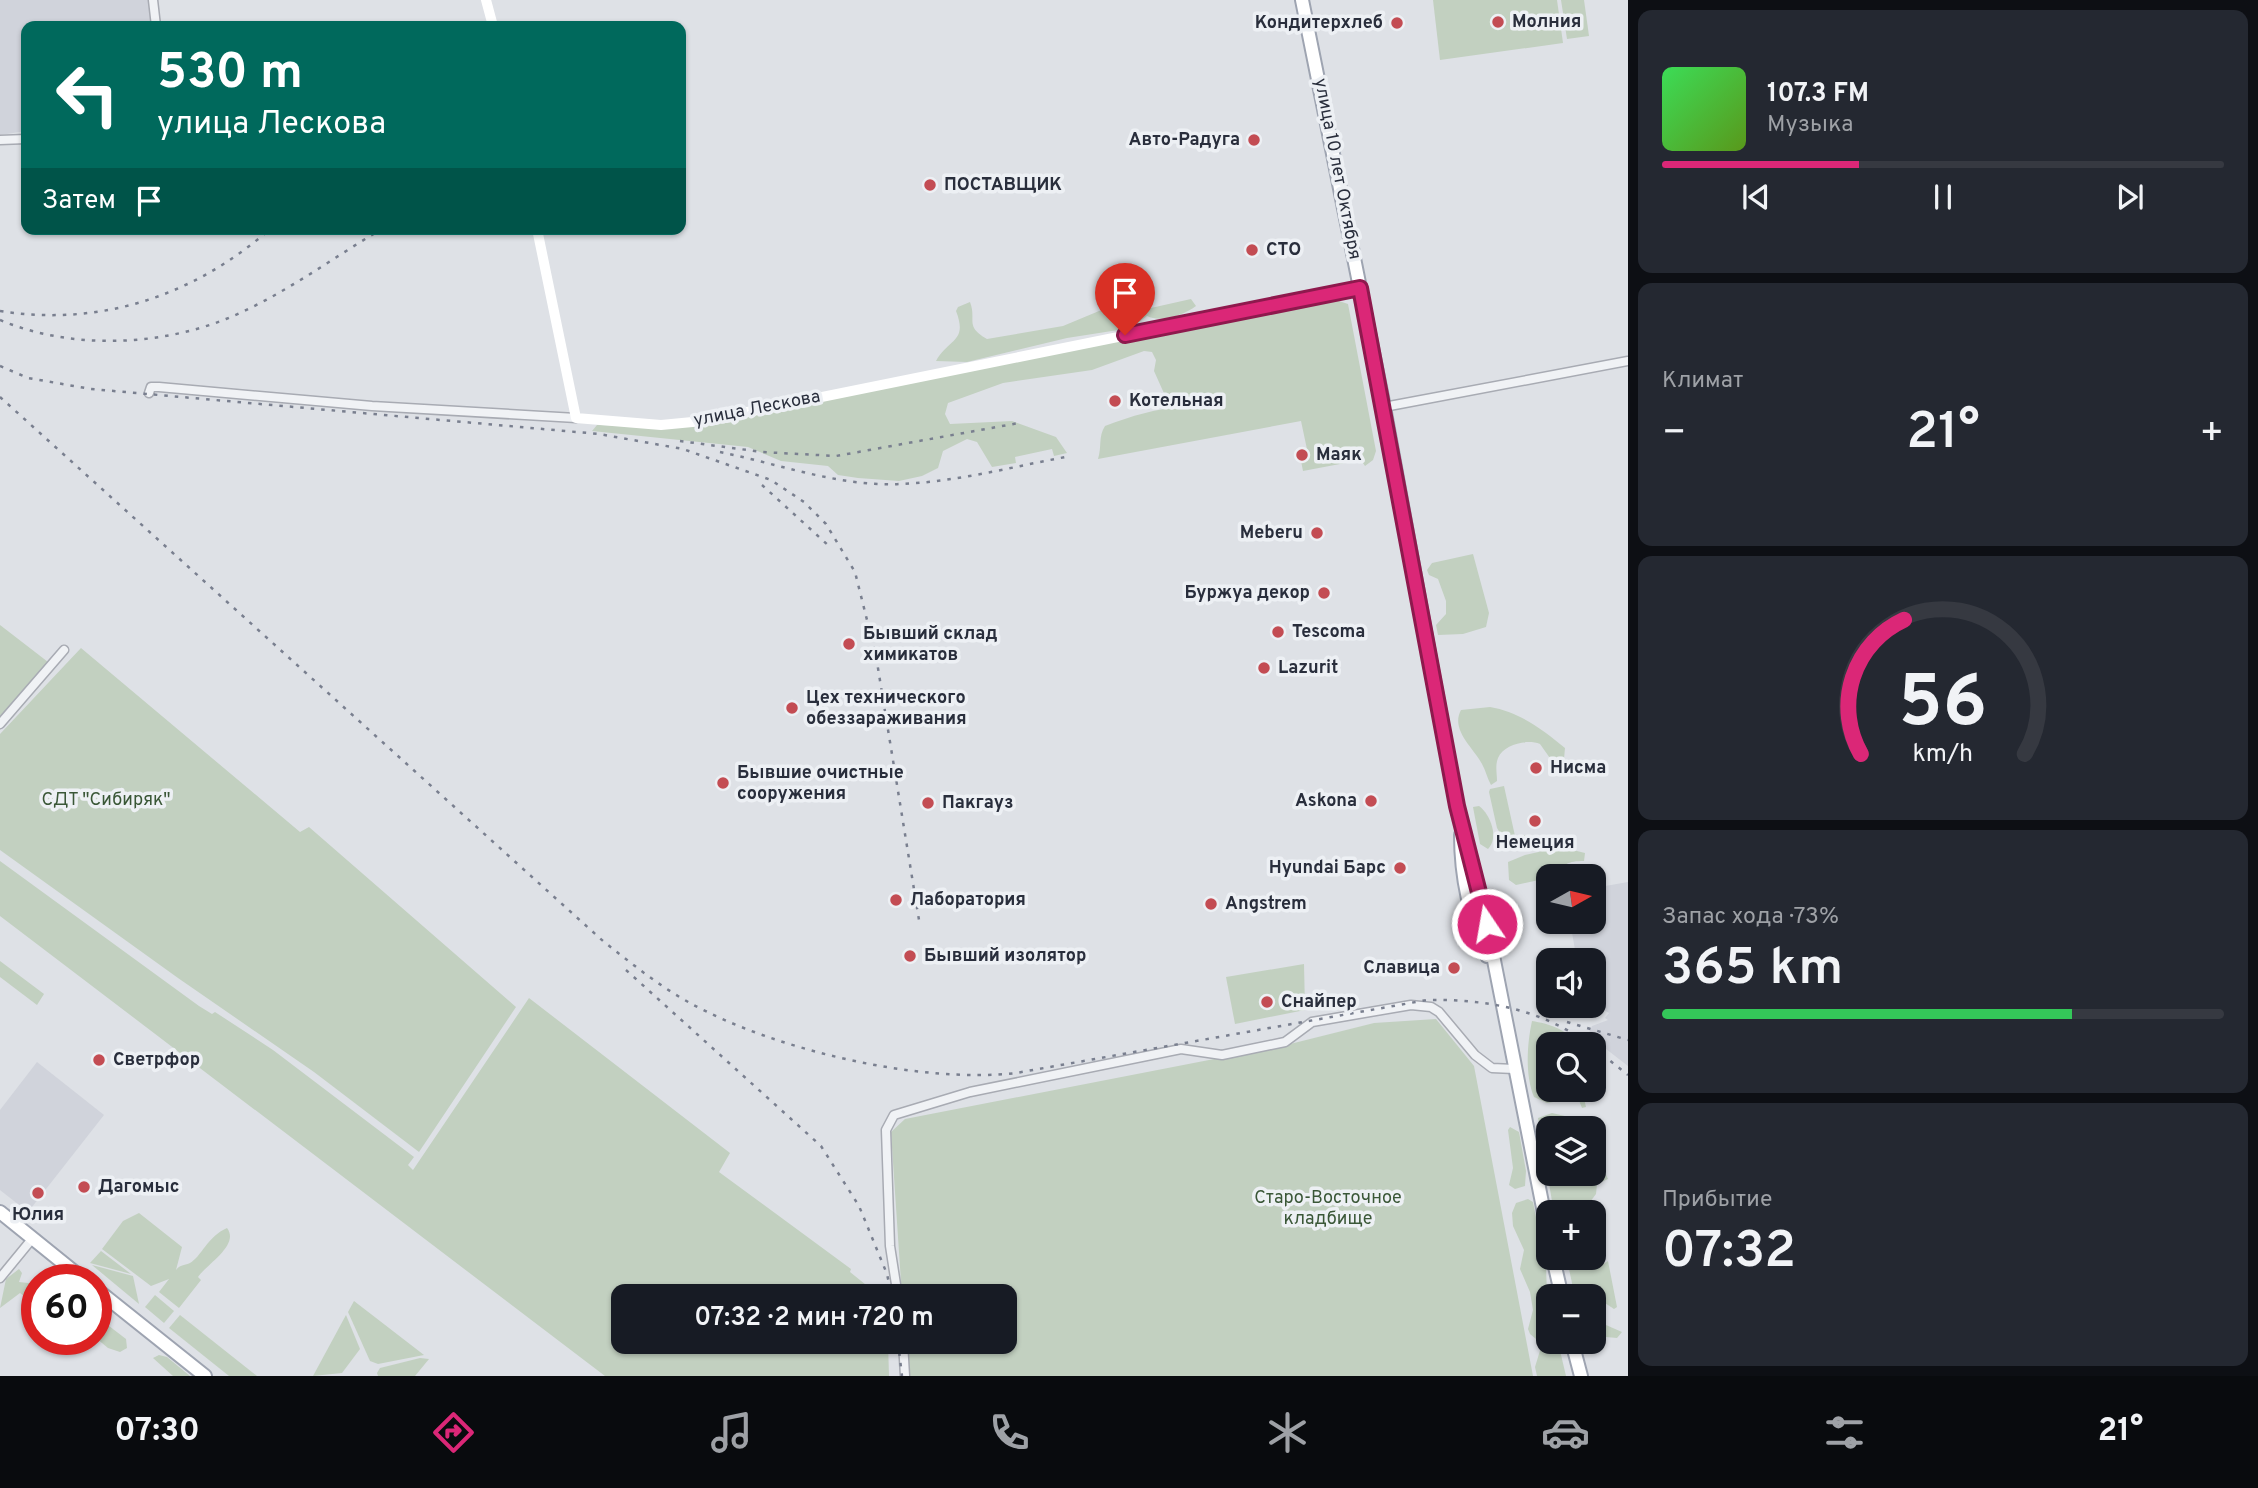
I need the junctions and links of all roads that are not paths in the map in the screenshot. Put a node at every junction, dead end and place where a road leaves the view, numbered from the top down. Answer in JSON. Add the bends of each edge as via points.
{"nodes":[{"id":1,"x":153,"y":0,"type":"edge"},
{"id":2,"x":486,"y":0,"type":"edge"},
{"id":3,"x":1304,"y":4,"type":"edge"},
{"id":4,"x":155,"y":21,"type":"edge"},
{"id":5,"x":492,"y":21,"type":"edge"},
{"id":6,"x":21,"y":139,"type":"edge"},
{"id":7,"x":0,"y":140,"type":"edge"},
{"id":8,"x":538,"y":235,"type":"edge"},
{"id":9,"x":1360,"y":288,"type":"junction"},
{"id":10,"x":1628,"y":361,"type":"edge"},
{"id":11,"x":149,"y":393,"type":"dead end"},
{"id":12,"x":1384,"y":407,"type":"junction"},
{"id":13,"x":576,"y":418,"type":"junction"},
{"id":14,"x":64,"y":650,"type":"dead end"},
{"id":15,"x":0,"y":724,"type":"edge"},
{"id":16,"x":1514,"y":1069,"type":"junction"},
{"id":17,"x":1541,"y":1200,"type":"edge"},
{"id":18,"x":0,"y":1212,"type":"edge"},
{"id":19,"x":32,"y":1238,"type":"junction"},
{"id":20,"x":64,"y":1264,"type":"edge"},
{"id":21,"x":0,"y":1278,"type":"edge"},
{"id":22,"x":896,"y":1284,"type":"edge"},
{"id":23,"x":112,"y":1302,"type":"edge"},
{"id":24,"x":904,"y":1354,"type":"edge"},
{"id":25,"x":1575,"y":1354,"type":"edge"},
{"id":26,"x":205,"y":1376,"type":"edge"},
{"id":27,"x":905,"y":1376,"type":"edge"},
{"id":28,"x":1581,"y":1376,"type":"edge"}],
"edges":[{"from":1,"to":4,"type":"street"},
{"from":2,"to":5,"type":"main road"},
{"from":3,"to":9,"type":"main road","name":"улица 10 лет Октября"},
{"from":6,"to":7,"type":"street"},
{"from":8,"to":13,"type":"main road"},
{"from":9,"to":12,"type":"main road","name":"улица 10 лет Октября"},
{"from":9,"to":13,"type":"main road","name":"улица Лескова","via":[[703,421],[661,425]]},
{"from":10,"to":12,"type":"street"},
{"from":11,"to":13,"type":"street","name":"улица Лескова","via":[[151,387],[159,387]]},
{"from":12,"to":16,"type":"main road","name":"улица 10 лет Октября","via":[[1461,821],[1465,890],[1496,979]]},
{"from":14,"to":15,"type":"street"},
{"from":16,"to":17,"type":"main road","name":"улица 10 лет Октября"},
{"from":16,"to":22,"type":"street","via":[[1492,1068],[1438,1012],[1411,1005],[1311,1022],[1291,1039],[1217,1056],[1181,1049],[970,1092],[894,1115],[886,1130]]},
{"from":18,"to":19,"type":"main road"},
{"from":19,"to":20,"type":"main road"},
{"from":19,"to":21,"type":"street"},
{"from":23,"to":26,"type":"main road"},
{"from":24,"to":27,"type":"street"},
{"from":25,"to":28,"type":"main road"}]}
